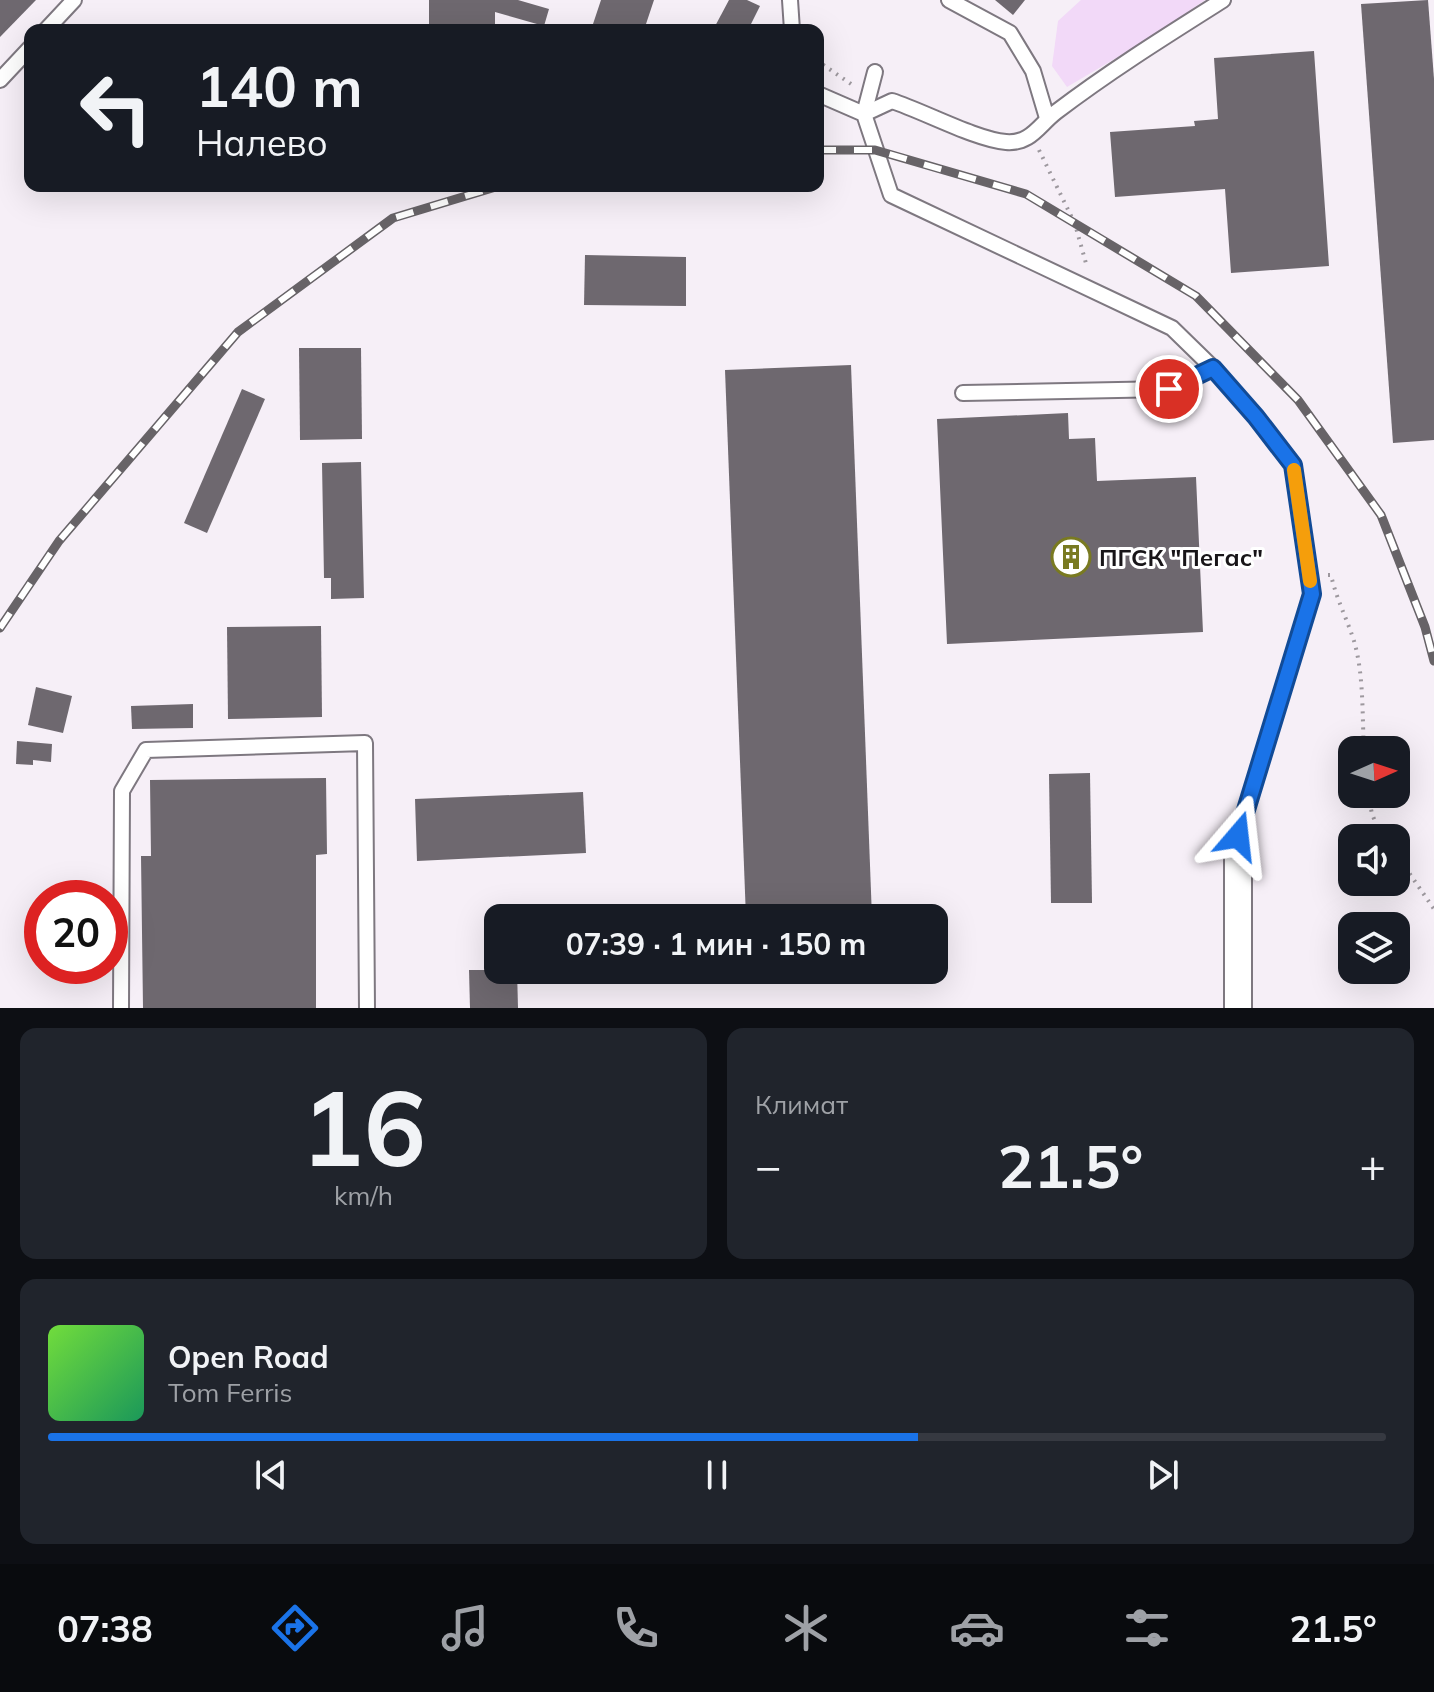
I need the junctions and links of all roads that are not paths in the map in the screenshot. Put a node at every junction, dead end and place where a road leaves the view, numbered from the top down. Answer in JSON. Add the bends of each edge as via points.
{"nodes":[{"id":1,"x":74,"y":0,"type":"edge"},
{"id":2,"x":790,"y":0,"type":"edge"},
{"id":3,"x":949,"y":0,"type":"edge"},
{"id":4,"x":1223,"y":0,"type":"edge"},
{"id":5,"x":52,"y":24,"type":"edge"},
{"id":6,"x":792,"y":24,"type":"edge"},
{"id":7,"x":24,"y":54,"type":"edge"},
{"id":8,"x":875,"y":72,"type":"dead end"},
{"id":9,"x":0,"y":80,"type":"edge"},
{"id":10,"x":824,"y":97,"type":"edge"},
{"id":11,"x":864,"y":114,"type":"junction"},
{"id":12,"x":1047,"y":118,"type":"junction"},
{"id":13,"x":1213,"y":368,"type":"junction"},
{"id":14,"x":963,"y":393,"type":"dead end"},
{"id":15,"x":1238,"y":836,"type":"joint"},
{"id":16,"x":121,"y":1008,"type":"edge"},
{"id":17,"x":367,"y":1008,"type":"edge"},
{"id":18,"x":1238,"y":1008,"type":"edge"}],
"edges":[{"from":1,"to":5,"type":"lane"},
{"from":2,"to":6,"type":"lane"},
{"from":3,"to":12,"type":"lane","via":[[1010,33],[1033,71]]},
{"from":4,"to":12,"type":"lane"},
{"from":7,"to":9,"type":"lane"},
{"from":8,"to":11,"type":"lane"},
{"from":10,"to":11,"type":"lane"},
{"from":11,"to":12,"type":"lane","via":[[892,101],[1007,142],[1033,137]]},
{"from":11,"to":13,"type":"lane","via":[[891,195],[1172,328]]},
{"from":13,"to":14,"type":"lane","via":[[1169,389]]},
{"from":13,"to":15,"type":"lane","via":[[1293,465],[1312,594]]},
{"from":15,"to":18,"type":"street"},
{"from":16,"to":17,"type":"lane","via":[[122,791],[146,750],[365,743]]}]}
